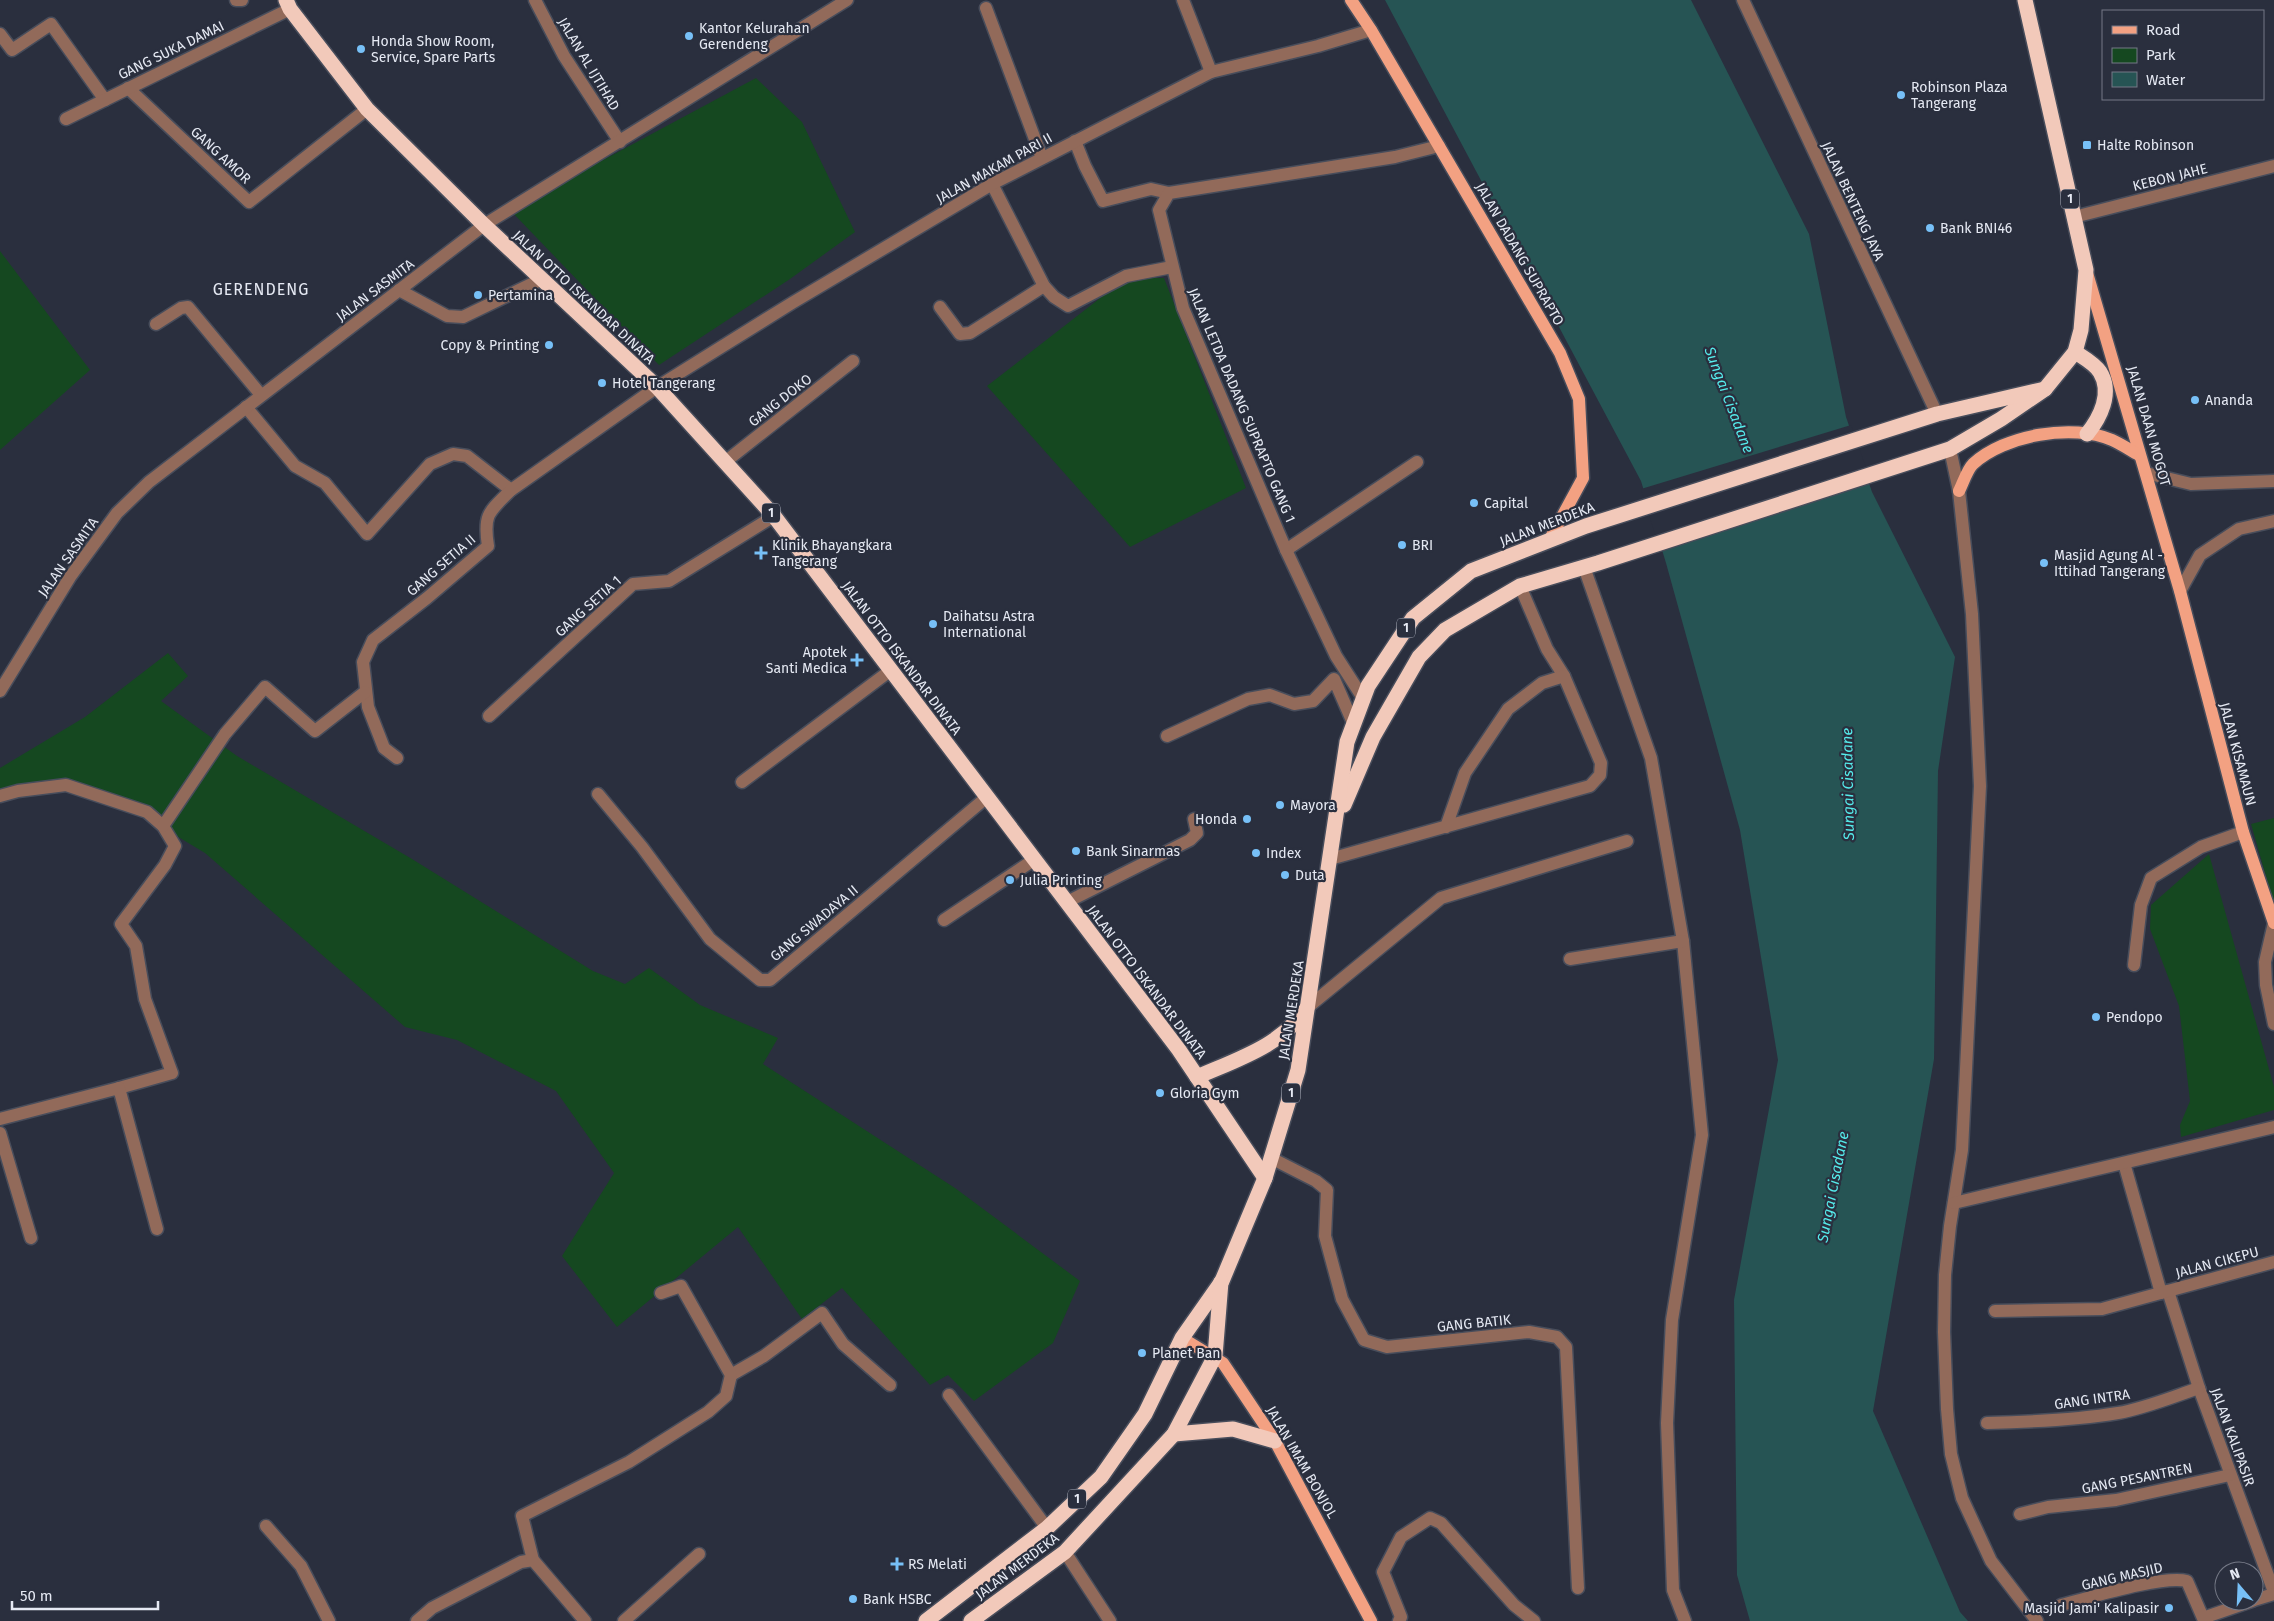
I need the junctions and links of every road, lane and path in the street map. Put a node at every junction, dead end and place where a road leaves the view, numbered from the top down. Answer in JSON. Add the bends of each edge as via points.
{"nodes":[{"id":1,"x":236,"y":0,"type":"edge"},
{"id":2,"x":242,"y":0,"type":"edge"},
{"id":3,"x":536,"y":0,"type":"edge"},
{"id":4,"x":847,"y":0,"type":"edge"},
{"id":5,"x":1182,"y":0,"type":"edge"},
{"id":6,"x":1351,"y":0,"type":"edge"},
{"id":7,"x":1743,"y":0,"type":"edge"},
{"id":8,"x":2026,"y":0,"type":"edge"},
{"id":9,"x":288,"y":5,"type":"edge"},
{"id":10,"x":986,"y":8,"type":"dead end"},
{"id":11,"x":1371,"y":30,"type":"junction"},
{"id":12,"x":0,"y":34,"type":"edge"},
{"id":13,"x":1211,"y":72,"type":"junction"},
{"id":14,"x":128,"y":88,"type":"junction"},
{"id":15,"x":104,"y":100,"type":"junction"},
{"id":16,"x":367,"y":109,"type":"junction"},
{"id":17,"x":66,"y":119,"type":"dead end"},
{"id":18,"x":1075,"y":141,"type":"junction"},
{"id":19,"x":620,"y":142,"type":"junction"},
{"id":20,"x":1439,"y":146,"type":"junction"},
{"id":21,"x":1042,"y":158,"type":"junction"},
{"id":22,"x":2274,"y":166,"type":"edge"},
{"id":23,"x":992,"y":184,"type":"junction"},
{"id":24,"x":1169,"y":193,"type":"junction"},
{"id":25,"x":2074,"y":217,"type":"junction"},
{"id":26,"x":484,"y":225,"type":"junction"},
{"id":27,"x":1172,"y":267,"type":"junction"},
{"id":28,"x":2086,"y":270,"type":"junction"},
{"id":29,"x":542,"y":279,"type":"junction"},
{"id":30,"x":1044,"y":286,"type":"junction"},
{"id":31,"x":399,"y":290,"type":"junction"},
{"id":32,"x":940,"y":307,"type":"dead end"},
{"id":33,"x":156,"y":324,"type":"dead end"},
{"id":34,"x":2075,"y":352,"type":"junction"},
{"id":35,"x":853,"y":361,"type":"dead end"},
{"id":36,"x":657,"y":387,"type":"junction"},
{"id":37,"x":2045,"y":389,"type":"junction"},
{"id":38,"x":261,"y":395,"type":"junction"},
{"id":39,"x":246,"y":407,"type":"junction"},
{"id":40,"x":1937,"y":414,"type":"junction"},
{"id":41,"x":2087,"y":434,"type":"junction"},
{"id":42,"x":1950,"y":449,"type":"junction"},
{"id":43,"x":2139,"y":455,"type":"junction"},
{"id":44,"x":1918,"y":460,"type":"joint"},
{"id":45,"x":725,"y":462,"type":"junction"},
{"id":46,"x":1417,"y":462,"type":"dead end"},
{"id":47,"x":2146,"y":473,"type":"junction"},
{"id":48,"x":2274,"y":481,"type":"edge"},
{"id":49,"x":510,"y":490,"type":"junction"},
{"id":50,"x":1958,"y":491,"type":"junction"},
{"id":51,"x":774,"y":516,"type":"junction"},
{"id":52,"x":2274,"y":521,"type":"edge"},
{"id":53,"x":1550,"y":539,"type":"junction"},
{"id":54,"x":1286,"y":550,"type":"junction"},
{"id":55,"x":1591,"y":565,"type":"junction"},
{"id":56,"x":1520,"y":586,"type":"junction"},
{"id":57,"x":2180,"y":591,"type":"junction"},
{"id":58,"x":891,"y":670,"type":"junction"},
{"id":59,"x":1564,"y":676,"type":"junction"},
{"id":60,"x":0,"y":691,"type":"edge"},
{"id":61,"x":365,"y":692,"type":"junction"},
{"id":62,"x":1363,"y":698,"type":"junction"},
{"id":63,"x":489,"y":716,"type":"dead end"},
{"id":64,"x":1354,"y":725,"type":"junction"},
{"id":65,"x":1167,"y":736,"type":"dead end"},
{"id":66,"x":397,"y":758,"type":"dead end"},
{"id":67,"x":742,"y":782,"type":"dead end"},
{"id":68,"x":598,"y":794,"type":"dead end"},
{"id":69,"x":0,"y":796,"type":"edge"},
{"id":70,"x":987,"y":797,"type":"junction"},
{"id":71,"x":1194,"y":819,"type":"dead end"},
{"id":72,"x":1336,"y":823,"type":"junction"},
{"id":73,"x":163,"y":826,"type":"junction"},
{"id":74,"x":1446,"y":826,"type":"junction"},
{"id":75,"x":2243,"y":832,"type":"junction"},
{"id":76,"x":1627,"y":841,"type":"dead end"},
{"id":77,"x":1035,"y":859,"type":"junction"},
{"id":78,"x":1330,"y":859,"type":"junction"},
{"id":79,"x":1067,"y":902,"type":"junction"},
{"id":80,"x":944,"y":920,"type":"dead end"},
{"id":81,"x":2274,"y":924,"type":"edge"},
{"id":82,"x":1683,"y":941,"type":"junction"},
{"id":83,"x":1570,"y":959,"type":"dead end"},
{"id":84,"x":2134,"y":965,"type":"dead end"},
{"id":85,"x":1308,"y":1007,"type":"junction"},
{"id":86,"x":2274,"y":1024,"type":"edge"},
{"id":87,"x":1197,"y":1078,"type":"junction"},
{"id":88,"x":119,"y":1088,"type":"junction"},
{"id":89,"x":0,"y":1119,"type":"edge"},
{"id":90,"x":2274,"y":1127,"type":"edge"},
{"id":91,"x":0,"y":1133,"type":"edge"},
{"id":92,"x":1271,"y":1158,"type":"junction"},
{"id":93,"x":2124,"y":1163,"type":"junction"},
{"id":94,"x":1264,"y":1178,"type":"junction"},
{"id":95,"x":1954,"y":1203,"type":"junction"},
{"id":96,"x":157,"y":1229,"type":"dead end"},
{"id":97,"x":32,"y":1238,"type":"dead end"},
{"id":98,"x":2274,"y":1262,"type":"edge"},
{"id":99,"x":1222,"y":1281,"type":"junction"},
{"id":100,"x":2164,"y":1292,"type":"junction"},
{"id":101,"x":662,"y":1293,"type":"dead end"},
{"id":102,"x":1995,"y":1311,"type":"dead end"},
{"id":103,"x":1182,"y":1338,"type":"junction"},
{"id":104,"x":1215,"y":1356,"type":"junction"},
{"id":105,"x":731,"y":1375,"type":"junction"},
{"id":106,"x":890,"y":1385,"type":"dead end"},
{"id":107,"x":2199,"y":1388,"type":"junction"},
{"id":108,"x":949,"y":1395,"type":"dead end"},
{"id":109,"x":1987,"y":1423,"type":"dead end"},
{"id":110,"x":1174,"y":1434,"type":"junction"},
{"id":111,"x":1275,"y":1441,"type":"junction"},
{"id":112,"x":2230,"y":1476,"type":"junction"},
{"id":113,"x":2020,"y":1514,"type":"dead end"},
{"id":114,"x":266,"y":1526,"type":"dead end"},
{"id":115,"x":1047,"y":1528,"type":"junction"},
{"id":116,"x":1065,"y":1552,"type":"junction"},
{"id":117,"x":699,"y":1554,"type":"dead end"},
{"id":118,"x":533,"y":1560,"type":"junction"},
{"id":119,"x":1578,"y":1588,"type":"dead end"},
{"id":120,"x":2274,"y":1593,"type":"edge"},
{"id":121,"x":2061,"y":1605,"type":"dead end"},
{"id":122,"x":2224,"y":1611,"type":"edge"},
{"id":123,"x":329,"y":1621,"type":"edge"},
{"id":124,"x":417,"y":1621,"type":"edge"},
{"id":125,"x":585,"y":1621,"type":"edge"},
{"id":126,"x":624,"y":1621,"type":"edge"},
{"id":127,"x":926,"y":1621,"type":"edge"},
{"id":128,"x":971,"y":1621,"type":"edge"},
{"id":129,"x":1110,"y":1621,"type":"edge"},
{"id":130,"x":1371,"y":1621,"type":"edge"},
{"id":131,"x":1399,"y":1621,"type":"edge"},
{"id":132,"x":1534,"y":1621,"type":"edge"},
{"id":133,"x":1685,"y":1621,"type":"edge"},
{"id":134,"x":2036,"y":1621,"type":"edge"}],
"edges":[{"from":1,"to":2,"type":"street"},
{"from":3,"to":19,"type":"street","name":"JALAN AL IJTIHAD","via":[[564,56]]},
{"from":4,"to":19,"type":"street","name":"JALAN SASMITA"},
{"from":5,"to":13,"type":"street"},
{"from":6,"to":11,"type":"main road","name":"JALAN DADANG SUPRAPTO"},
{"from":7,"to":40,"type":"street","name":"JALAN BENTENG JAYA"},
{"from":8,"to":25,"type":"highway","name":"JALAN DAAN MOGOT","number":"1"},
{"from":9,"to":14,"type":"street","name":"GANG SUKA DAMAI"},
{"from":9,"to":16,"type":"highway","name":"JALAN OTTO ISKANDAR DINATA","number":"1"},
{"from":10,"to":21,"type":"street"},
{"from":11,"to":13,"type":"street","name":"JALAN MAKAM PARI II"},
{"from":11,"to":20,"type":"main road","name":"JALAN DADANG SUPRAPTO"},
{"from":12,"to":15,"type":"street","via":[[12,50],[51,24]]},
{"from":13,"to":18,"type":"street","name":"JALAN MAKAM PARI II"},
{"from":14,"to":15,"type":"street","name":"GANG SUKA DAMAI"},
{"from":14,"to":16,"type":"street","name":"GANG AMOR","via":[[249,202]]},
{"from":15,"to":17,"type":"street","name":"GANG SUKA DAMAI"},
{"from":16,"to":26,"type":"highway","name":"JALAN OTTO ISKANDAR DINATA","number":"1"},
{"from":18,"to":21,"type":"street","name":"JALAN MAKAM PARI II"},
{"from":18,"to":24,"type":"street","via":[[1103,201],[1151,189]]},
{"from":19,"to":26,"type":"street","name":"JALAN SASMITA"},
{"from":20,"to":24,"type":"street","via":[[1395,157]]},
{"from":20,"to":53,"type":"main road","name":"JALAN DADANG SUPRAPTO","via":[[1560,353],[1579,399],[1583,478]]},
{"from":21,"to":23,"type":"street","name":"JALAN MAKAM PARI II"},
{"from":22,"to":25,"type":"street","name":"KEBON JAHE"},
{"from":23,"to":30,"type":"street"},
{"from":23,"to":36,"type":"street","name":"JALAN MAKAM PARI II"},
{"from":24,"to":27,"type":"street","name":"JALAN LETDA DADANG SUPRAPTO GANG 1","via":[[1159,210]]},
{"from":25,"to":28,"type":"highway","name":"JALAN DAAN MOGOT","number":"1"},
{"from":26,"to":29,"type":"highway","name":"JALAN OTTO ISKANDAR DINATA","number":"1"},
{"from":26,"to":31,"type":"street","name":"JALAN SASMITA"},
{"from":27,"to":30,"type":"street","via":[[1126,276],[1068,306]]},
{"from":27,"to":54,"type":"street","name":"JALAN LETDA DADANG SUPRAPTO GANG 1","via":[[1183,308]]},
{"from":28,"to":34,"type":"highway","name":"JALAN DAAN MOGOT","number":"1","via":[[2081,330]]},
{"from":28,"to":43,"type":"main road","name":"JALAN DAAN MOGOT"},
{"from":29,"to":31,"type":"street","via":[[454,318]]},
{"from":29,"to":36,"type":"highway","name":"JALAN OTTO ISKANDAR DINATA","number":"1"},
{"from":30,"to":32,"type":"street","via":[[970,334],[960,334]]},
{"from":31,"to":38,"type":"street","name":"JALAN SASMITA"},
{"from":33,"to":38,"type":"street","via":[[188,307]]},
{"from":34,"to":37,"type":"highway","name":"JALAN DAAN MOGOT","number":"1"},
{"from":34,"to":41,"type":"highway","via":[[2094,364],[2104,384],[2101,413]]},
{"from":35,"to":45,"type":"street","name":"GANG DOKO"},
{"from":36,"to":45,"type":"highway","name":"JALAN OTTO ISKANDAR DINATA","number":"1"},
{"from":36,"to":49,"type":"street","name":"GANG SETIA II"},
{"from":37,"to":40,"type":"highway","number":"1"},
{"from":37,"to":42,"type":"highway","name":"JALAN DAAN MOGOT","number":"1"},
{"from":38,"to":39,"type":"street","name":"JALAN SASMITA"},
{"from":39,"to":49,"type":"street","via":[[295,466],[325,483],[367,534],[430,464],[453,454],[467,456]]},
{"from":39,"to":60,"type":"street","name":"JALAN SASMITA","via":[[149,482],[117,513],[70,577]]},
{"from":40,"to":53,"type":"highway","name":"JALAN MERDEKA","number":"1"},
{"from":41,"to":43,"type":"main road","via":[[2111,439]]},
{"from":41,"to":50,"type":"main road","via":[[2046,432],[2007,443],[1972,465]]},
{"from":42,"to":44,"type":"highway","name":"JALAN DAAN MOGOT","number":"1"},
{"from":42,"to":50,"type":"street"},
{"from":43,"to":47,"type":"main road","name":"JALAN DAAN MOGOT"},
{"from":44,"to":55,"type":"highway","name":"JALAN MERDEKA","number":"1"},
{"from":45,"to":51,"type":"highway","name":"JALAN OTTO ISKANDAR DINATA","number":"1"},
{"from":46,"to":54,"type":"street"},
{"from":47,"to":48,"type":"street","via":[[2191,484]]},
{"from":47,"to":57,"type":"main road","name":"JALAN DAAN MOGOT"},
{"from":49,"to":61,"type":"street","name":"GANG SETIA II","via":[[493,508],[485,524],[488,546],[373,640],[363,662]]},
{"from":50,"to":95,"type":"street","via":[[1972,614],[1980,786],[1962,1150]]},
{"from":51,"to":58,"type":"highway","name":"JALAN OTTO ISKANDAR DINATA","number":"1"},
{"from":51,"to":63,"type":"street","name":"GANG SETIA 1","via":[[669,581],[633,584]]},
{"from":52,"to":57,"type":"street","via":[[2239,529],[2200,555]]},
{"from":53,"to":62,"type":"highway","name":"JALAN MERDEKA","number":"1","via":[[1471,571],[1413,618]]},
{"from":54,"to":62,"type":"street","name":"JALAN LETDA DADANG SUPRAPTO GANG 1","via":[[1336,656]]},
{"from":55,"to":56,"type":"highway","name":"JALAN MERDEKA","number":"1"},
{"from":55,"to":82,"type":"street","via":[[1651,758]]},
{"from":56,"to":59,"type":"street","via":[[1547,649]]},
{"from":56,"to":72,"type":"highway","name":"JALAN MERDEKA","number":"1","via":[[1445,630],[1419,657],[1373,737]]},
{"from":57,"to":75,"type":"main road","name":"JALAN KISAMAUN"},
{"from":58,"to":67,"type":"street"},
{"from":58,"to":70,"type":"highway","name":"JALAN OTTO ISKANDAR DINATA","number":"1"},
{"from":59,"to":74,"type":"street","via":[[1542,683],[1508,708],[1465,773]]},
{"from":59,"to":74,"type":"street","via":[[1601,763],[1600,775],[1590,786]]},
{"from":61,"to":66,"type":"street","name":"GANG SETIA II","via":[[384,748]]},
{"from":61,"to":73,"type":"street","via":[[315,731],[265,687],[225,734]]},
{"from":62,"to":64,"type":"highway","name":"JALAN MERDEKA","number":"1"},
{"from":64,"to":65,"type":"street","via":[[1334,679],[1313,701],[1294,704],[1270,695],[1248,699]]},
{"from":64,"to":72,"type":"highway","name":"JALAN MERDEKA","number":"1","via":[[1347,742]]},
{"from":68,"to":70,"type":"street","name":"GANG SWADAYA II","via":[[710,938],[760,980],[770,980]]},
{"from":69,"to":73,"type":"street","via":[[18,790],[66,785],[147,812]]},
{"from":70,"to":77,"type":"highway","name":"JALAN OTTO ISKANDAR DINATA","number":"1"},
{"from":71,"to":79,"type":"street","via":[[1197,833],[1190,840]]},
{"from":72,"to":78,"type":"highway","name":"JALAN MERDEKA","number":"1"},
{"from":73,"to":88,"type":"street","via":[[175,846],[165,865],[121,924],[136,946],[145,999],[172,1072]]},
{"from":74,"to":78,"type":"street"},
{"from":75,"to":81,"type":"main road","name":"JALAN KISAMAUN"},
{"from":75,"to":84,"type":"street","via":[[2201,847],[2151,878],[2140,905]]},
{"from":76,"to":85,"type":"street","via":[[1441,898]]},
{"from":77,"to":79,"type":"highway","name":"JALAN OTTO ISKANDAR DINATA","number":"1"},
{"from":77,"to":80,"type":"street"},
{"from":78,"to":85,"type":"highway","name":"JALAN MERDEKA","number":"1"},
{"from":79,"to":87,"type":"highway","name":"JALAN OTTO ISKANDAR DINATA","number":"1"},
{"from":81,"to":86,"type":"street","via":[[2265,962]]},
{"from":82,"to":83,"type":"street"},
{"from":82,"to":133,"type":"street","via":[[1702,1136],[1672,1320],[1667,1423],[1673,1590]]},
{"from":85,"to":87,"type":"highway","via":[[1269,1045]]},
{"from":85,"to":92,"type":"highway","name":"JALAN MERDEKA","number":"1","via":[[1298,1070]]},
{"from":87,"to":94,"type":"highway","name":"JALAN OTTO ISKANDAR DINATA","number":"1"},
{"from":88,"to":89,"type":"street"},
{"from":88,"to":96,"type":"street"},
{"from":90,"to":93,"type":"street"},
{"from":91,"to":97,"type":"street"},
{"from":92,"to":94,"type":"highway","name":"JALAN MERDEKA","number":"1"},
{"from":92,"to":119,"type":"street","name":"GANG BATIK","via":[[1327,1190],[1325,1236],[1342,1299],[1364,1340],[1387,1347],[1529,1332],[1557,1337],[1566,1347]]},
{"from":93,"to":95,"type":"street"},
{"from":93,"to":100,"type":"street","name":"JALAN KALIPASIR"},
{"from":94,"to":99,"type":"highway","name":"JALAN MERDEKA","number":"1"},
{"from":95,"to":134,"type":"street","via":[[1945,1275],[1944,1332],[1951,1454],[1962,1498],[1991,1561]]},
{"from":98,"to":100,"type":"street","name":"JALAN CIKEPU"},
{"from":99,"to":103,"type":"highway","name":"JALAN MERDEKA","number":"1"},
{"from":99,"to":104,"type":"highway","name":"JALAN MERDEKA","number":"1"},
{"from":100,"to":102,"type":"street","name":"JALAN CIKEPU","via":[[2102,1309]]},
{"from":100,"to":107,"type":"street","name":"JALAN KALIPASIR"},
{"from":101,"to":105,"type":"street","via":[[681,1286]]},
{"from":103,"to":104,"type":"main road","name":"JALAN IMAM BONJOL"},
{"from":103,"to":115,"type":"highway","name":"JALAN MERDEKA","number":"1","via":[[1145,1414],[1101,1477]]},
{"from":104,"to":110,"type":"highway","name":"JALAN MERDEKA","number":"1"},
{"from":104,"to":111,"type":"main road","name":"JALAN IMAM BONJOL"},
{"from":105,"to":106,"type":"street","via":[[764,1356],[822,1312],[844,1344]]},
{"from":105,"to":118,"type":"street","via":[[726,1396],[708,1412],[629,1462],[522,1516]]},
{"from":107,"to":109,"type":"street","name":"GANG INTRA","via":[[2118,1412],[2058,1420]]},
{"from":107,"to":112,"type":"street","name":"JALAN KALIPASIR"},
{"from":108,"to":115,"type":"street"},
{"from":110,"to":111,"type":"highway","via":[[1234,1429]]},
{"from":110,"to":116,"type":"highway","name":"JALAN MERDEKA","number":"1"},
{"from":111,"to":130,"type":"main road","name":"JALAN IMAM BONJOL"},
{"from":112,"to":113,"type":"street","name":"GANG PESANTREN","via":[[2116,1500],[2048,1507]]},
{"from":112,"to":120,"type":"street","name":"JALAN KALIPASIR"},
{"from":114,"to":123,"type":"street","via":[[301,1566]]},
{"from":115,"to":127,"type":"highway","name":"JALAN MERDEKA","number":"1"},
{"from":116,"to":128,"type":"highway","name":"JALAN MERDEKA","number":"1"},
{"from":116,"to":129,"type":"street"},
{"from":117,"to":126,"type":"street"},
{"from":118,"to":124,"type":"street","via":[[522,1562],[432,1608]]},
{"from":118,"to":125,"type":"street"},
{"from":121,"to":122,"type":"street","name":"GANG MASJID","via":[[2180,1579],[2187,1581],[2203,1618]]},
{"from":131,"to":132,"type":"street","via":[[1401,1617],[1383,1572],[1401,1537],[1430,1518],[1440,1523],[1514,1605]]}]}
